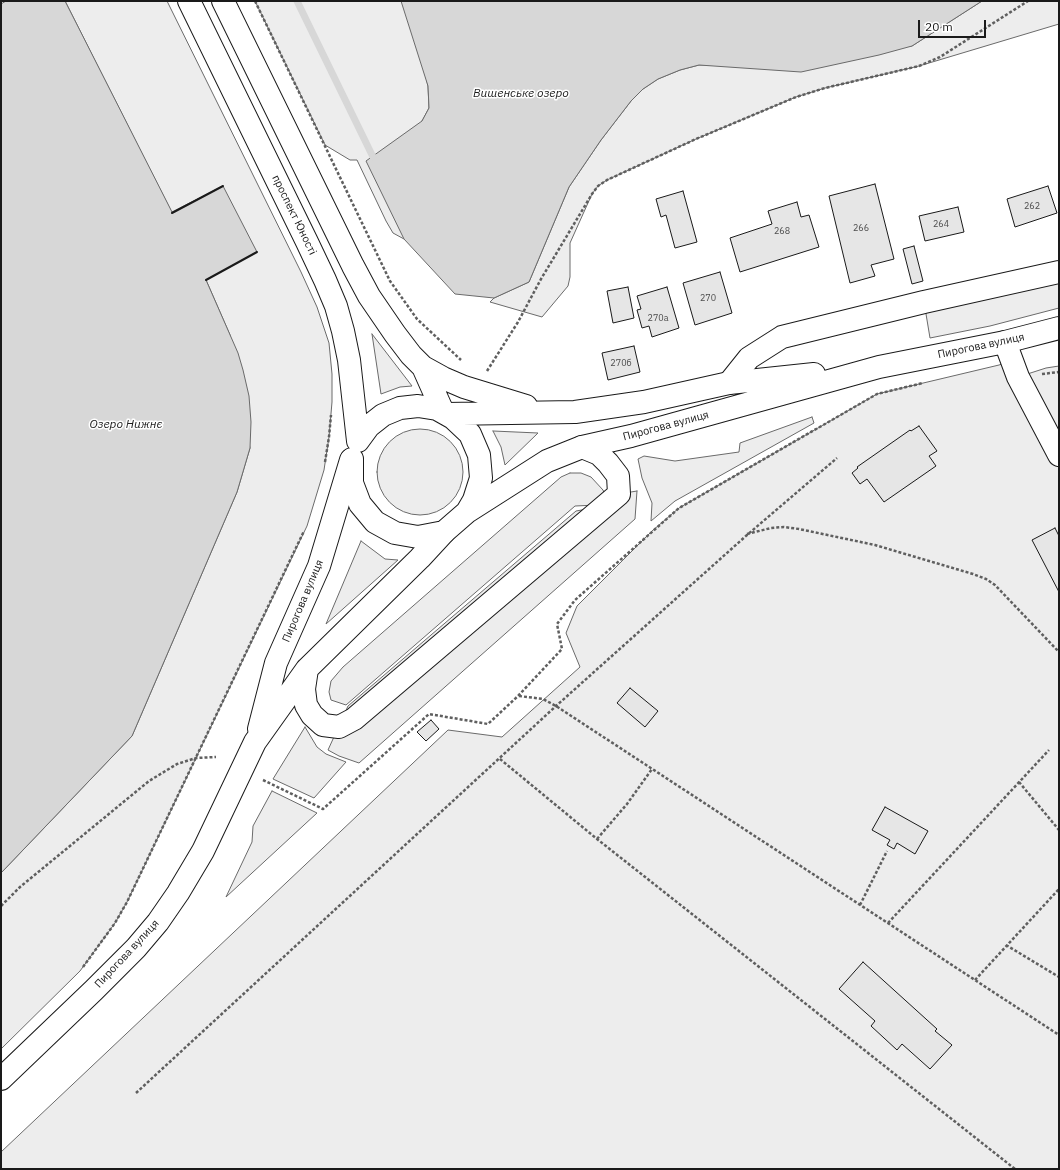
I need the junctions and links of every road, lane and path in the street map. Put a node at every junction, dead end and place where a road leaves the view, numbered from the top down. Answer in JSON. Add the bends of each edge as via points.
{"nodes":[{"id":1,"x":190,"y":1,"type":"edge"},
{"id":2,"x":223,"y":1,"type":"edge"},
{"id":3,"x":255,"y":1,"type":"edge"},
{"id":4,"x":1028,"y":1,"type":"edge"},
{"id":5,"x":1059,"y":272,"type":"edge"},
{"id":6,"x":1059,"y":328,"type":"edge"},
{"id":7,"x":1005,"y":342,"type":"junction"},
{"id":8,"x":464,"y":362,"type":"dead end"},
{"id":9,"x":423,"y":367,"type":"junction"},
{"id":10,"x":879,"y":367,"type":"junction"},
{"id":11,"x":484,"y":376,"type":"dead end"},
{"id":12,"x":929,"y":382,"type":"dead end"},
{"id":13,"x":729,"y":383,"type":"junction"},
{"id":14,"x":331,"y":409,"type":"dead end"},
{"id":15,"x":445,"y":413,"type":"junction"},
{"id":16,"x":549,"y":413,"type":"junction"},
{"id":17,"x":582,"y":447,"type":"junction"},
{"id":18,"x":355,"y":450,"type":"junction"},
{"id":19,"x":1059,"y":455,"type":"edge"},
{"id":20,"x":837,"y":458,"type":"dead end"},
{"id":21,"x":325,"y":463,"type":"dead end"},
{"id":22,"x":467,"y":512,"type":"junction"},
{"id":23,"x":307,"y":526,"type":"dead end"},
{"id":24,"x":444,"y":532,"type":"junction"},
{"id":25,"x":747,"y":535,"type":"junction"},
{"id":26,"x":1059,"y":652,"type":"edge"},
{"id":27,"x":307,"y":669,"type":"junction"},
{"id":28,"x":518,"y":696,"type":"junction"},
{"id":29,"x":556,"y":706,"type":"junction"},
{"id":30,"x":255,"y":742,"type":"junction"},
{"id":31,"x":1049,"y":750,"type":"dead end"},
{"id":32,"x":216,"y":757,"type":"dead end"},
{"id":33,"x":196,"y":758,"type":"junction"},
{"id":34,"x":500,"y":759,"type":"junction"},
{"id":35,"x":652,"y":769,"type":"junction"},
{"id":36,"x":263,"y":780,"type":"dead end"},
{"id":37,"x":1019,"y":782,"type":"junction"},
{"id":38,"x":1059,"y":830,"type":"edge"},
{"id":39,"x":597,"y":839,"type":"junction"},
{"id":40,"x":887,"y":851,"type":"dead end"},
{"id":41,"x":1059,"y":889,"type":"edge"},
{"id":42,"x":860,"y":905,"type":"junction"},
{"id":43,"x":1,"y":906,"type":"edge"},
{"id":44,"x":888,"y":923,"type":"junction"},
{"id":45,"x":1006,"y":945,"type":"junction"},
{"id":46,"x":80,"y":971,"type":"dead end"},
{"id":47,"x":1059,"y":978,"type":"edge"},
{"id":48,"x":975,"y":980,"type":"junction"},
{"id":49,"x":1059,"y":1035,"type":"edge"},
{"id":50,"x":1,"y":1079,"type":"edge"},
{"id":51,"x":136,"y":1093,"type":"dead end"},
{"id":52,"x":1015,"y":1169,"type":"edge"}],
"edges":[{"from":1,"to":18,"type":"main road","name":"проспект Юності","via":[[336,306],[349,360]]},
{"from":2,"to":9,"type":"main road","via":[[369,296],[395,334]]},
{"from":3,"to":8,"type":"path","via":[[390,281],[417,319]]},
{"from":4,"to":11,"type":"path","via":[[940,57],[919,66],[796,97],[696,139],[598,186]]},
{"from":5,"to":13,"type":"main road","via":[[782,337],[748,358]]},
{"from":6,"to":7,"type":"main road","name":"Пирогова вулиця"},
{"from":7,"to":10,"type":"main road","name":"Пирогова вулиця"},
{"from":7,"to":19,"type":"main road","via":[[1018,377]]},
{"from":9,"to":15,"type":"main road"},
{"from":9,"to":16,"type":"main road","via":[[464,388]]},
{"from":10,"to":13,"type":"main road","name":"Пирогова вулиця"},
{"from":10,"to":17,"type":"main road","name":"Пирогова вулиця","via":[[631,436]]},
{"from":12,"to":28,"type":"path","via":[[877,394],[679,508],[575,600],[557,624],[562,649]]},
{"from":13,"to":16,"type":"main road","name":"Пирогова вулиця","via":[[644,402],[576,412]]},
{"from":14,"to":21,"type":"path"},
{"from":15,"to":16,"type":"main road","name":"Пирогова вулиця"},
{"from":15,"to":18,"type":"main road","via":[[418,406],[400,408],[383,415],[369,426]]},
{"from":15,"to":22,"type":"main road","via":[[470,434],[479,455],[481,478]]},
{"from":17,"to":22,"type":"main road","name":"Пирогова вулиця","via":[[547,461]]},
{"from":17,"to":27,"type":"main road","via":[[599,454],[608,463],[618,476],[619,494],[354,719],[339,726],[323,725],[312,715],[306,705],[304,689]]},
{"from":18,"to":24,"type":"main road","via":[[352,482],[360,504],[375,522],[395,533],[418,537]]},
{"from":18,"to":30,"type":"main road","name":"Пирогова вулиця","via":[[319,566],[276,663]]},
{"from":20,"to":25,"type":"path"},
{"from":22,"to":24,"type":"main road"},
{"from":23,"to":33,"type":"path"},
{"from":24,"to":27,"type":"main road","name":"Пирогова вулиця"},
{"from":25,"to":26,"type":"path","via":[[771,528],[799,529],[875,545],[973,574],[995,585]]},
{"from":25,"to":29,"type":"path"},
{"from":27,"to":30,"type":"main road","name":"Пирогова вулиця"},
{"from":28,"to":29,"type":"path","via":[[543,699]]},
{"from":28,"to":36,"type":"path","via":[[488,724],[429,714],[323,809]]},
{"from":29,"to":34,"type":"path"},
{"from":29,"to":35,"type":"path"},
{"from":30,"to":50,"type":"main road","name":"Пирогова вулиця","via":[[203,851],[158,922],[100,985]]},
{"from":31,"to":37,"type":"path"},
{"from":32,"to":33,"type":"path"},
{"from":33,"to":43,"type":"path","via":[[177,764],[148,781],[20,887]]},
{"from":33,"to":46,"type":"path","via":[[127,902],[112,928]]},
{"from":34,"to":39,"type":"path"},
{"from":34,"to":51,"type":"path"},
{"from":35,"to":39,"type":"path"},
{"from":35,"to":42,"type":"path"},
{"from":37,"to":38,"type":"path"},
{"from":37,"to":44,"type":"path"},
{"from":39,"to":52,"type":"path"},
{"from":40,"to":42,"type":"path"},
{"from":41,"to":45,"type":"path"},
{"from":42,"to":44,"type":"path"},
{"from":44,"to":48,"type":"path"},
{"from":45,"to":47,"type":"path"},
{"from":45,"to":48,"type":"path"},
{"from":48,"to":49,"type":"path"}]}
